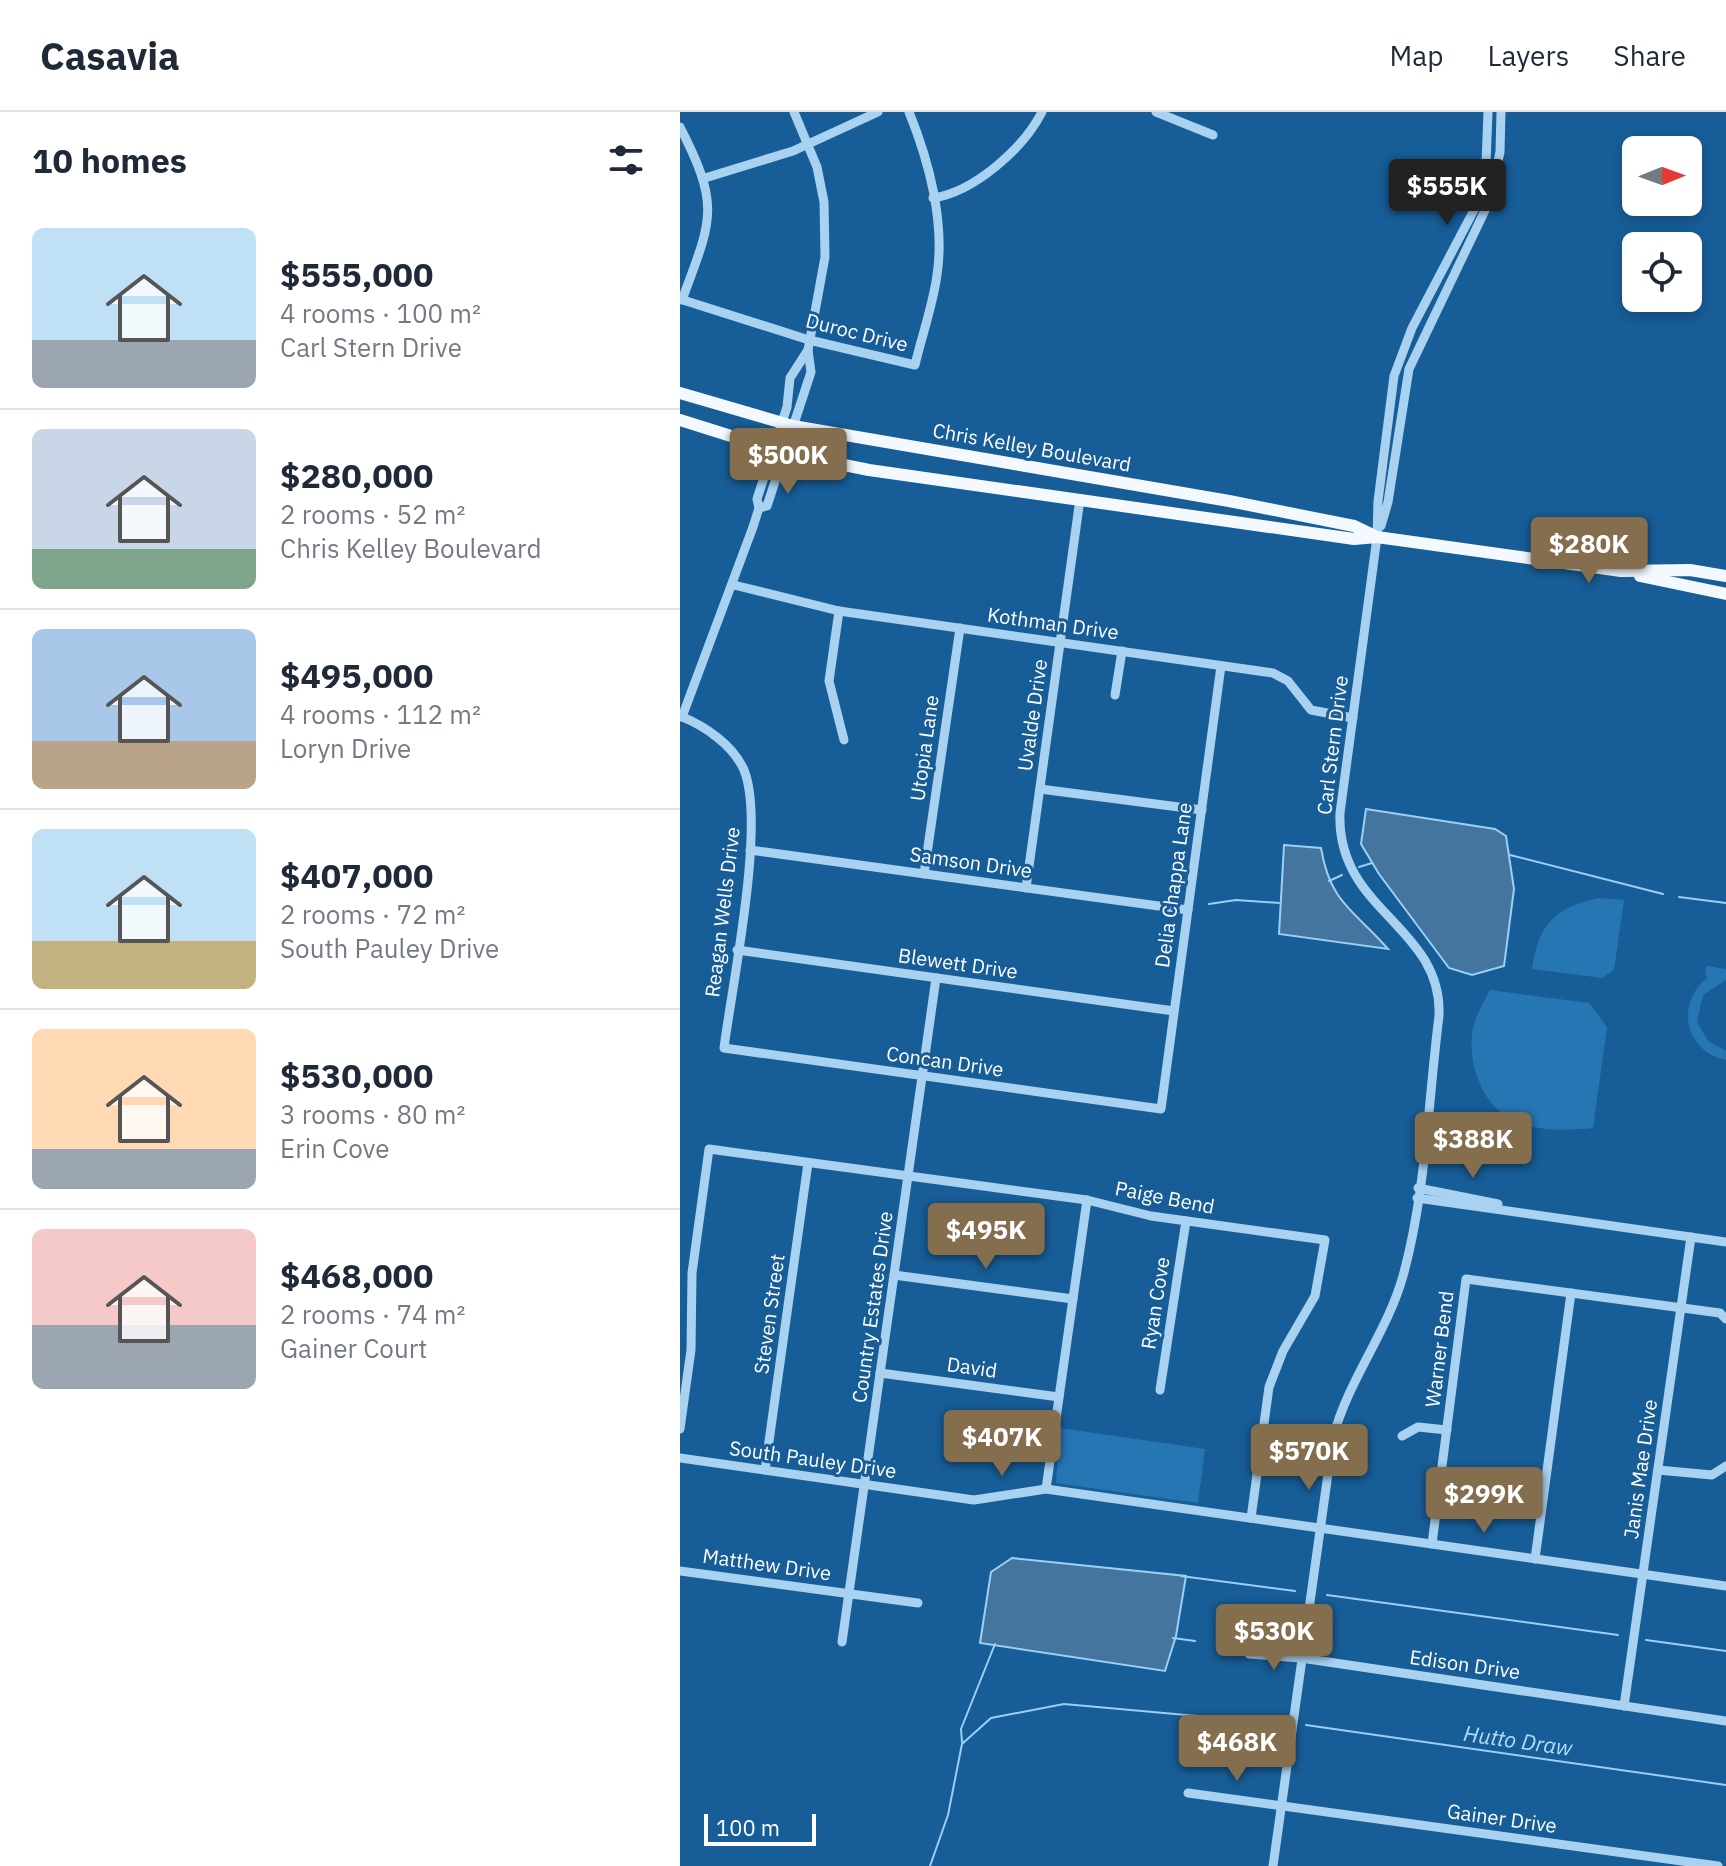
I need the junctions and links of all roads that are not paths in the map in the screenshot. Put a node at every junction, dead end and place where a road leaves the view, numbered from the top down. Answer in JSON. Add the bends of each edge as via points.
{"nodes":[{"id":1,"x":794,"y":112,"type":"edge"},
{"id":2,"x":878,"y":112,"type":"edge"},
{"id":3,"x":909,"y":112,"type":"edge"},
{"id":4,"x":1042,"y":112,"type":"edge"},
{"id":5,"x":1156,"y":112,"type":"edge"},
{"id":6,"x":1488,"y":112,"type":"edge"},
{"id":7,"x":1501,"y":112,"type":"edge"},
{"id":8,"x":680,"y":127,"type":"edge"},
{"id":9,"x":1213,"y":135,"type":"dead end"},
{"id":10,"x":809,"y":143,"type":"junction"},
{"id":11,"x":705,"y":178,"type":"junction"},
{"id":12,"x":933,"y":198,"type":"junction"},
{"id":13,"x":681,"y":300,"type":"edge"},
{"id":14,"x":808,"y":345,"type":"junction"},
{"id":15,"x":680,"y":393,"type":"edge"},
{"id":16,"x":680,"y":420,"type":"edge"},
{"id":17,"x":788,"y":425,"type":"junction"},
{"id":18,"x":780,"y":451,"type":"junction"},
{"id":19,"x":1080,"y":499,"type":"junction"},
{"id":20,"x":1377,"y":537,"type":"junction"},
{"id":21,"x":1621,"y":571,"type":"junction"},
{"id":22,"x":1726,"y":576,"type":"edge"},
{"id":23,"x":734,"y":585,"type":"junction"},
{"id":24,"x":1726,"y":594,"type":"edge"},
{"id":25,"x":839,"y":611,"type":"junction"},
{"id":26,"x":960,"y":628,"type":"junction"},
{"id":27,"x":1060,"y":642,"type":"junction"},
{"id":28,"x":1122,"y":651,"type":"junction"},
{"id":29,"x":1221,"y":666,"type":"junction"},
{"id":30,"x":1115,"y":695,"type":"dead end"},
{"id":31,"x":681,"y":717,"type":"edge"},
{"id":32,"x":1353,"y":718,"type":"junction"},
{"id":33,"x":844,"y":740,"type":"dead end"},
{"id":34,"x":1040,"y":789,"type":"junction"},
{"id":35,"x":1202,"y":810,"type":"junction"},
{"id":36,"x":750,"y":850,"type":"junction"},
{"id":37,"x":924,"y":874,"type":"junction"},
{"id":38,"x":1026,"y":888,"type":"junction"},
{"id":39,"x":1188,"y":910,"type":"junction"},
{"id":40,"x":737,"y":950,"type":"junction"},
{"id":41,"x":936,"y":978,"type":"junction"},
{"id":42,"x":1174,"y":1011,"type":"junction"},
{"id":43,"x":724,"y":1048,"type":"joint"},
{"id":44,"x":922,"y":1076,"type":"junction"},
{"id":45,"x":1161,"y":1109,"type":"joint"},
{"id":46,"x":808,"y":1163,"type":"junction"},
{"id":47,"x":908,"y":1176,"type":"junction"},
{"id":48,"x":1418,"y":1193,"type":"junction"},
{"id":49,"x":1087,"y":1200,"type":"junction"},
{"id":50,"x":1186,"y":1221,"type":"junction"},
{"id":51,"x":1691,"y":1237,"type":"junction"},
{"id":52,"x":1726,"y":1242,"type":"edge"},
{"id":53,"x":894,"y":1275,"type":"junction"},
{"id":54,"x":1571,"y":1293,"type":"junction"},
{"id":55,"x":1073,"y":1299,"type":"junction"},
{"id":56,"x":1680,"y":1308,"type":"junction"},
{"id":57,"x":1726,"y":1319,"type":"edge"},
{"id":58,"x":880,"y":1373,"type":"junction"},
{"id":59,"x":1160,"y":1390,"type":"dead end"},
{"id":60,"x":1059,"y":1397,"type":"junction"},
{"id":61,"x":680,"y":1429,"type":"edge"},
{"id":62,"x":1447,"y":1430,"type":"junction"},
{"id":63,"x":1402,"y":1436,"type":"dead end"},
{"id":64,"x":680,"y":1458,"type":"edge"},
{"id":65,"x":1726,"y":1466,"type":"edge"},
{"id":66,"x":765,"y":1470,"type":"junction"},
{"id":67,"x":1658,"y":1470,"type":"junction"},
{"id":68,"x":865,"y":1485,"type":"junction"},
{"id":69,"x":1046,"y":1489,"type":"junction"},
{"id":70,"x":1251,"y":1518,"type":"junction"},
{"id":71,"x":1321,"y":1527,"type":"junction"},
{"id":72,"x":1432,"y":1544,"type":"junction"},
{"id":73,"x":1535,"y":1559,"type":"junction"},
{"id":74,"x":680,"y":1571,"type":"edge"},
{"id":75,"x":1643,"y":1575,"type":"junction"},
{"id":76,"x":1726,"y":1586,"type":"edge"},
{"id":77,"x":849,"y":1594,"type":"junction"},
{"id":78,"x":918,"y":1603,"type":"dead end"},
{"id":79,"x":842,"y":1642,"type":"dead end"},
{"id":80,"x":1249,"y":1654,"type":"dead end"},
{"id":81,"x":1301,"y":1658,"type":"junction"},
{"id":82,"x":1624,"y":1706,"type":"junction"},
{"id":83,"x":1726,"y":1721,"type":"edge"},
{"id":84,"x":1188,"y":1793,"type":"dead end"},
{"id":85,"x":1281,"y":1805,"type":"junction"},
{"id":86,"x":1644,"y":1861,"type":"edge"},
{"id":87,"x":1273,"y":1866,"type":"edge"},
{"id":88,"x":1718,"y":1866,"type":"edge"}],
"edges":[{"from":1,"to":10,"type":"street"},
{"from":2,"to":10,"type":"street"},
{"from":3,"to":12,"type":"street","name":"Duroc Drive"},
{"from":4,"to":12,"type":"street","via":[[984,176],[955,195]]},
{"from":5,"to":9,"type":"street"},
{"from":6,"to":20,"type":"street","name":"Carl Stern Drive","via":[[1486,163],[1474,210],[1412,328],[1394,376]]},
{"from":7,"to":20,"type":"street","name":"Carl Stern Drive","via":[[1498,165],[1485,213],[1409,369],[1388,502]]},
{"from":8,"to":11,"type":"street"},
{"from":10,"to":11,"type":"street"},
{"from":10,"to":14,"type":"street","via":[[819,179],[825,257]]},
{"from":11,"to":13,"type":"street","via":[[708,224]]},
{"from":12,"to":14,"type":"street","name":"Duroc Drive","via":[[937,276],[915,365]]},
{"from":13,"to":14,"type":"street","name":"Duroc Drive"},
{"from":14,"to":17,"type":"street","via":[[790,378]]},
{"from":14,"to":17,"type":"street","via":[[811,372]]},
{"from":15,"to":17,"type":"main road","name":"Chris Kelley Boulevard"},
{"from":16,"to":18,"type":"main road","name":"Chris Kelley Boulevard"},
{"from":17,"to":18,"type":"street"},
{"from":17,"to":20,"type":"main road","name":"Chris Kelley Boulevard","via":[[1229,501],[1354,526]]},
{"from":18,"to":19,"type":"main road","name":"Chris Kelley Boulevard","via":[[869,470]]},
{"from":18,"to":23,"type":"street","via":[[757,499],[759,508]]},
{"from":19,"to":20,"type":"main road","name":"Chris Kelley Boulevard","via":[[1354,539]]},
{"from":19,"to":27,"type":"street","name":"Uvalde Drive"},
{"from":20,"to":21,"type":"main road","name":"Chris Kelley Boulevard"},
{"from":20,"to":32,"type":"street","name":"Carl Stern Drive"},
{"from":21,"to":22,"type":"main road","name":"Chris Kelley Boulevard","via":[[1690,570]]},
{"from":21,"to":24,"type":"main road","name":"Chris Kelley Boulevard"},
{"from":23,"to":25,"type":"street","name":"Kothman Drive"},
{"from":23,"to":31,"type":"street"},
{"from":25,"to":26,"type":"street","name":"Kothman Drive"},
{"from":25,"to":33,"type":"street","via":[[829,681]]},
{"from":26,"to":27,"type":"street","name":"Kothman Drive"},
{"from":26,"to":37,"type":"street","name":"Utopia Lane"},
{"from":27,"to":28,"type":"street","name":"Kothman Drive"},
{"from":27,"to":34,"type":"street","name":"Uvalde Drive"},
{"from":28,"to":29,"type":"street","name":"Kothman Drive"},
{"from":28,"to":30,"type":"street"},
{"from":29,"to":32,"type":"street","name":"Kothman Drive","via":[[1281,676],[1311,710]]},
{"from":29,"to":35,"type":"street","name":"Delia Chappa Lane"},
{"from":31,"to":36,"type":"street","name":"Reagan Wells Drive","via":[[719,738],[742,767],[752,808]]},
{"from":32,"to":48,"type":"street","name":"Carl Stern Drive","via":[[1340,813],[1343,854],[1358,882],[1418,950],[1438,991]]},
{"from":34,"to":35,"type":"street"},
{"from":34,"to":38,"type":"street","name":"Uvalde Drive"},
{"from":35,"to":39,"type":"street","name":"Delia Chappa Lane"},
{"from":36,"to":37,"type":"street","name":"Samson Drive"},
{"from":36,"to":40,"type":"street","name":"Reagan Wells Drive"},
{"from":37,"to":38,"type":"street","name":"Samson Drive"},
{"from":38,"to":39,"type":"street","name":"Samson Drive"},
{"from":39,"to":42,"type":"street","name":"Delia Chappa Lane"},
{"from":40,"to":41,"type":"street","name":"Blewett Drive"},
{"from":40,"to":43,"type":"street","name":"Reagan Wells Drive"},
{"from":41,"to":42,"type":"street","name":"Blewett Drive"},
{"from":41,"to":44,"type":"street","name":"Country Estates Drive"},
{"from":42,"to":45,"type":"street","name":"Delia Chappa Lane"},
{"from":43,"to":44,"type":"street","name":"Concan Drive"},
{"from":44,"to":45,"type":"street","name":"Concan Drive"},
{"from":44,"to":47,"type":"street","name":"Country Estates Drive"},
{"from":46,"to":47,"type":"street","name":"Paige Bend"},
{"from":46,"to":61,"type":"street","name":"Paige Bend","via":[[709,1149],[692,1273],[691,1350]]},
{"from":46,"to":66,"type":"street","name":"Steven Street"},
{"from":47,"to":49,"type":"street","name":"Paige Bend"},
{"from":47,"to":53,"type":"street","name":"Country Estates Drive"},
{"from":48,"to":51,"type":"street"},
{"from":48,"to":71,"type":"street","name":"Carl Stern Drive","via":[[1402,1279],[1339,1416]]},
{"from":49,"to":50,"type":"street","name":"Paige Bend"},
{"from":49,"to":55,"type":"street"},
{"from":50,"to":59,"type":"street","name":"Ryan Cove"},
{"from":50,"to":70,"type":"street","name":"Paige Bend","via":[[1325,1240],[1315,1296],[1269,1387]]},
{"from":51,"to":52,"type":"street"},
{"from":51,"to":56,"type":"street","name":"Janis Mae Drive"},
{"from":53,"to":55,"type":"street"},
{"from":53,"to":58,"type":"street","name":"Country Estates Drive"},
{"from":54,"to":56,"type":"street","name":"Warner Bend"},
{"from":54,"to":62,"type":"street","name":"Warner Bend","via":[[1466,1279]]},
{"from":54,"to":73,"type":"street"},
{"from":55,"to":60,"type":"street"},
{"from":56,"to":57,"type":"street","name":"Warner Bend","via":[[1720,1313]]},
{"from":56,"to":67,"type":"street","name":"Janis Mae Drive"},
{"from":58,"to":60,"type":"street","name":"David"},
{"from":58,"to":68,"type":"street","name":"Country Estates Drive"},
{"from":60,"to":69,"type":"street"},
{"from":62,"to":63,"type":"street","via":[[1418,1427]]},
{"from":62,"to":72,"type":"street","name":"Warner Bend"},
{"from":64,"to":66,"type":"street","name":"South Pauley Drive"},
{"from":65,"to":67,"type":"street","via":[[1712,1475]]},
{"from":66,"to":68,"type":"street","name":"South Pauley Drive"},
{"from":67,"to":75,"type":"street","name":"Janis Mae Drive"},
{"from":68,"to":69,"type":"street","name":"South Pauley Drive","via":[[974,1500]]},
{"from":68,"to":77,"type":"street","name":"Country Estates Drive"},
{"from":69,"to":70,"type":"street","name":"South Pauley Drive"},
{"from":70,"to":71,"type":"street","name":"South Pauley Drive"},
{"from":71,"to":72,"type":"street","name":"South Pauley Drive"},
{"from":71,"to":81,"type":"street","name":"Carl Stern Drive"},
{"from":72,"to":73,"type":"street","name":"South Pauley Drive"},
{"from":73,"to":75,"type":"street","name":"South Pauley Drive"},
{"from":74,"to":77,"type":"street","name":"Matthew Drive"},
{"from":75,"to":76,"type":"street","name":"South Pauley Drive"},
{"from":75,"to":82,"type":"street","name":"Janis Mae Drive"},
{"from":77,"to":78,"type":"street","name":"Matthew Drive"},
{"from":77,"to":79,"type":"street","name":"Country Estates Drive"},
{"from":80,"to":81,"type":"street","name":"Edison Drive"},
{"from":81,"to":82,"type":"street","name":"Edison Drive"},
{"from":81,"to":85,"type":"street","name":"Carl Stern Drive"},
{"from":82,"to":83,"type":"street","name":"Edison Drive"},
{"from":84,"to":85,"type":"street","name":"Gainer Drive"},
{"from":85,"to":86,"type":"street","name":"Gainer Drive"},
{"from":85,"to":87,"type":"street","name":"Carl Stern Drive"},
{"from":86,"to":88,"type":"street","name":"Gainer Drive"}]}
